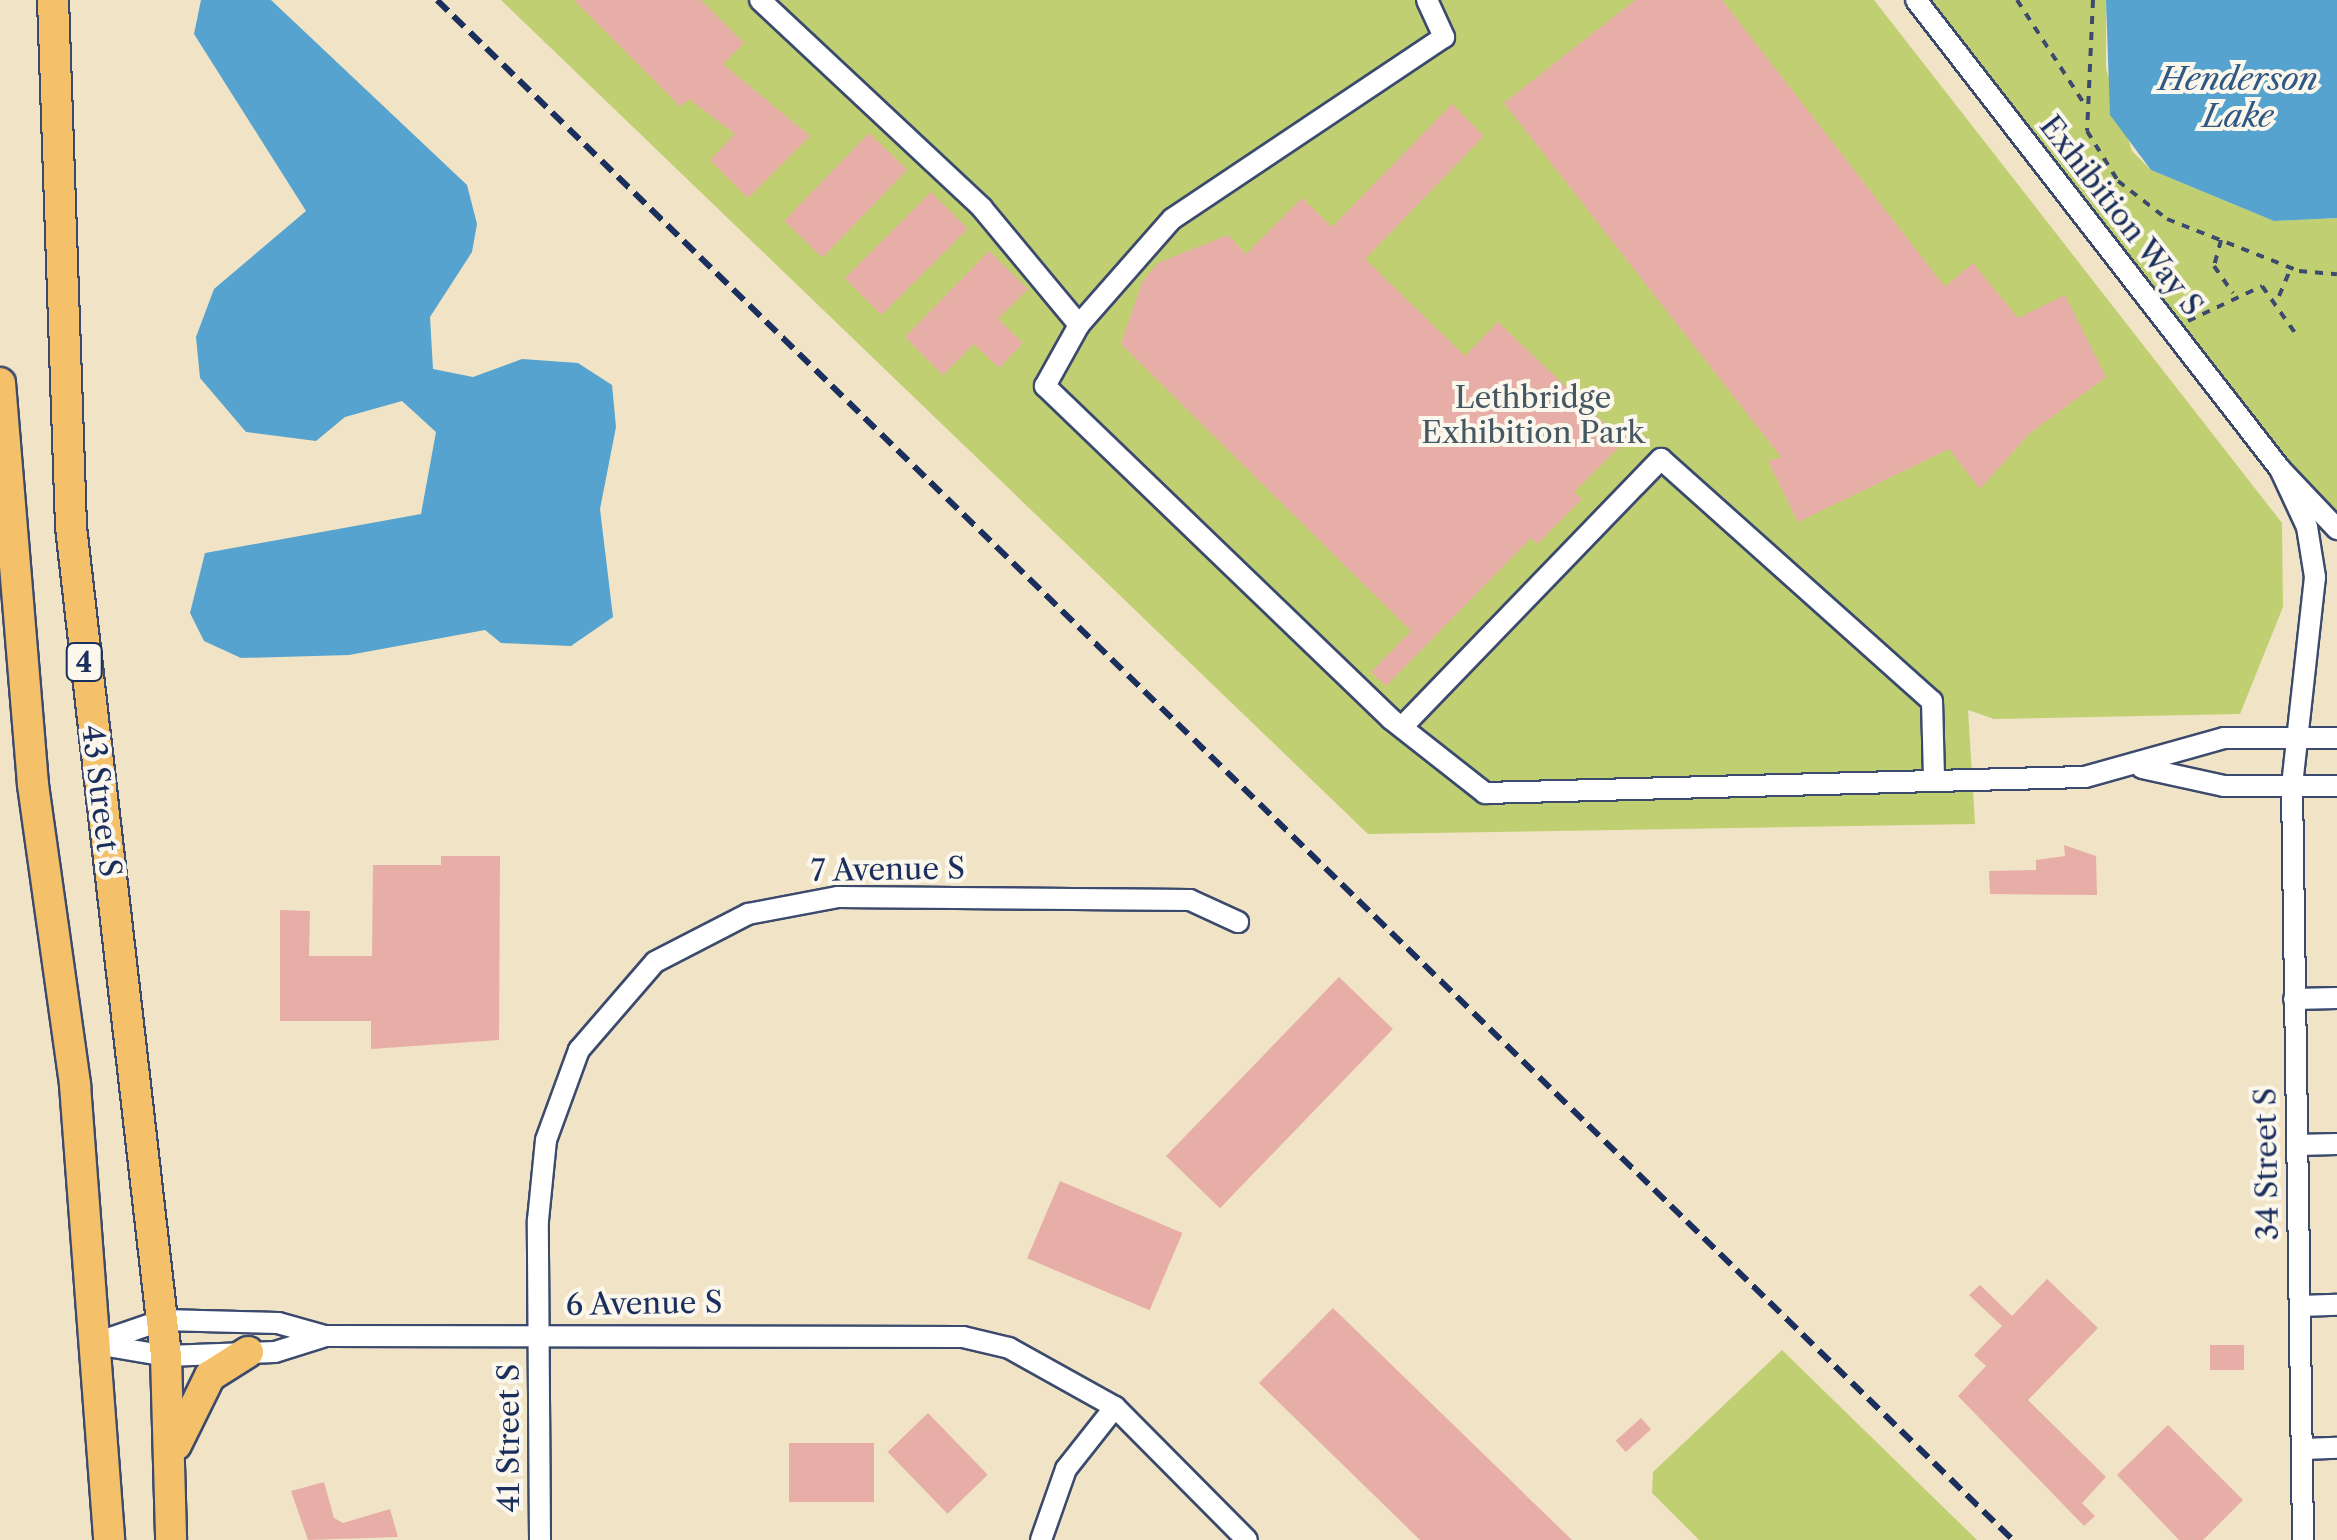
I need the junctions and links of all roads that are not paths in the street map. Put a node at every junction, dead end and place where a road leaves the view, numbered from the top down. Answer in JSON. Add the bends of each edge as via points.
{"nodes":[{"id":1,"x":54,"y":0,"type":"edge"},
{"id":2,"x":760,"y":0,"type":"edge"},
{"id":3,"x":1427,"y":0,"type":"edge"},
{"id":4,"x":1916,"y":0,"type":"edge"},
{"id":5,"x":1078,"y":325,"type":"junction"},
{"id":6,"x":0,"y":384,"type":"edge"},
{"id":7,"x":2280,"y":468,"type":"junction"},
{"id":8,"x":2337,"y":530,"type":"edge"},
{"id":9,"x":1402,"y":727,"type":"junction"},
{"id":10,"x":2295,"y":738,"type":"junction"},
{"id":11,"x":2337,"y":738,"type":"edge"},
{"id":12,"x":2140,"y":768,"type":"junction"},
{"id":13,"x":1934,"y":780,"type":"junction"},
{"id":14,"x":2292,"y":786,"type":"junction"},
{"id":15,"x":2337,"y":786,"type":"edge"},
{"id":16,"x":1238,"y":922,"type":"dead end"},
{"id":17,"x":2294,"y":998,"type":"junction"},
{"id":18,"x":2337,"y":998,"type":"edge"},
{"id":19,"x":2337,"y":1144,"type":"edge"},
{"id":20,"x":2297,"y":1145,"type":"junction"},
{"id":21,"x":2337,"y":1305,"type":"edge"},
{"id":22,"x":2300,"y":1306,"type":"junction"},
{"id":23,"x":162,"y":1320,"type":"junction"},
{"id":24,"x":538,"y":1335,"type":"junction"},
{"id":25,"x":325,"y":1336,"type":"junction"},
{"id":26,"x":93,"y":1344,"type":"junction"},
{"id":27,"x":248,"y":1352,"type":"junction"},
{"id":28,"x":166,"y":1356,"type":"junction"},
{"id":29,"x":1115,"y":1408,"type":"junction"},
{"id":30,"x":2337,"y":1448,"type":"edge"},
{"id":31,"x":2303,"y":1449,"type":"junction"},
{"id":32,"x":171,"y":1457,"type":"junction"},
{"id":33,"x":109,"y":1540,"type":"edge"},
{"id":34,"x":171,"y":1540,"type":"edge"},
{"id":35,"x":540,"y":1540,"type":"edge"},
{"id":36,"x":1041,"y":1540,"type":"edge"},
{"id":37,"x":1247,"y":1540,"type":"edge"},
{"id":38,"x":2303,"y":1540,"type":"edge"}],
"edges":[{"from":1,"to":23,"type":"highway","name":"43 Street S","number":"4","via":[[71,527]]},
{"from":2,"to":5,"type":"street","via":[[982,208]]},
{"from":3,"to":5,"type":"street","via":[[1444,38],[1172,219]]},
{"from":4,"to":7,"type":"street","name":"Exhibition Way S"},
{"from":5,"to":9,"type":"street","via":[[1046,386]]},
{"from":6,"to":26,"type":"highway","number":"4","via":[[34,784],[75,1085]]},
{"from":7,"to":8,"type":"street"},
{"from":7,"to":10,"type":"street","name":"34 Street S","via":[[2307,527],[2315,577]]},
{"from":9,"to":13,"type":"street","via":[[1485,794]]},
{"from":9,"to":13,"type":"street","via":[[1662,460],[1932,701]]},
{"from":10,"to":11,"type":"street"},
{"from":10,"to":12,"type":"street","via":[[2224,738]]},
{"from":10,"to":14,"type":"street","name":"34 Street S"},
{"from":12,"to":13,"type":"street"},
{"from":12,"to":14,"type":"street","via":[[2224,786]]},
{"from":14,"to":15,"type":"street"},
{"from":14,"to":17,"type":"street","name":"34 Street S"},
{"from":16,"to":24,"type":"street","name":"7 Avenue S","via":[[1190,900],[838,897],[784,903],[681,944],[602,1016],[562,1090],[541,1180]]},
{"from":17,"to":18,"type":"street"},
{"from":17,"to":20,"type":"street","name":"34 Street S"},
{"from":19,"to":20,"type":"street"},
{"from":20,"to":22,"type":"street","name":"34 Street S"},
{"from":21,"to":22,"type":"street"},
{"from":22,"to":31,"type":"street","name":"34 Street S"},
{"from":23,"to":25,"type":"street","name":"6 Avenue S","via":[[278,1323]]},
{"from":23,"to":26,"type":"street","name":"6 Avenue S"},
{"from":23,"to":28,"type":"highway","name":"43 Street S","number":"4"},
{"from":24,"to":25,"type":"street","name":"6 Avenue S"},
{"from":24,"to":29,"type":"street","name":"6 Avenue S","via":[[963,1337],[1009,1348]]},
{"from":24,"to":35,"type":"street","name":"41 Street S"},
{"from":25,"to":27,"type":"street","name":"6 Avenue S"},
{"from":26,"to":28,"type":"street","name":"6 Avenue S"},
{"from":26,"to":33,"type":"highway","number":"4"},
{"from":27,"to":28,"type":"street","name":"6 Avenue S"},
{"from":27,"to":32,"type":"highway","via":[[210,1376]]},
{"from":28,"to":32,"type":"highway","name":"43 Street S","number":"4"},
{"from":29,"to":36,"type":"street","via":[[1066,1468]]},
{"from":29,"to":37,"type":"street","name":"6 Avenue S"},
{"from":30,"to":31,"type":"street"},
{"from":31,"to":38,"type":"street","name":"34 Street S"},
{"from":32,"to":34,"type":"highway","name":"43 Street S","number":"4"}]}
